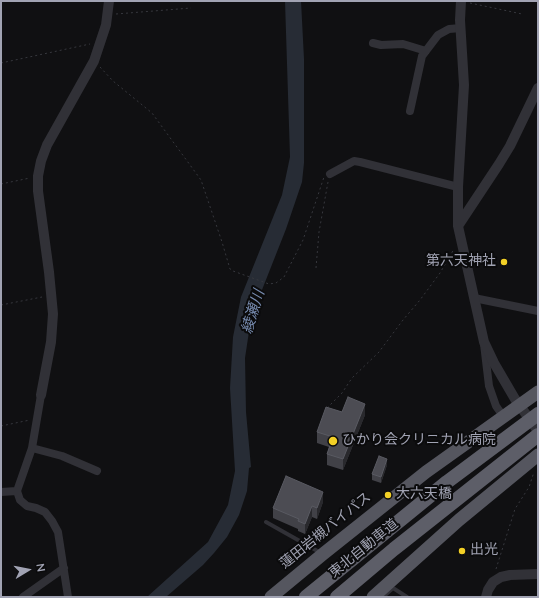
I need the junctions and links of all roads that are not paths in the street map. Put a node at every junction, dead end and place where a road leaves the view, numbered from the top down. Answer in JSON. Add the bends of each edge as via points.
{"nodes":[{"id":1,"x":109,"y":1,"type":"edge"},
{"id":2,"x":464,"y":2,"type":"edge"},
{"id":3,"x":461,"y":28,"type":"junction"},
{"id":4,"x":373,"y":43,"type":"dead end"},
{"id":5,"x":426,"y":51,"type":"junction"},
{"id":6,"x":538,"y":88,"type":"edge"},
{"id":7,"x":536,"y":99,"type":"edge"},
{"id":8,"x":410,"y":111,"type":"dead end"},
{"id":9,"x":330,"y":174,"type":"road end"},
{"id":10,"x":458,"y":187,"type":"junction"},
{"id":11,"x":458,"y":226,"type":"junction"},
{"id":12,"x":474,"y":298,"type":"junction"},
{"id":13,"x":538,"y":311,"type":"edge"},
{"id":14,"x":484,"y":342,"type":"junction"},
{"id":15,"x":538,"y":392,"type":"edge"},
{"id":16,"x":41,"y":395,"type":"joint"},
{"id":17,"x":538,"y":414,"type":"edge"},
{"id":18,"x":503,"y":416,"type":"junction"},
{"id":19,"x":538,"y":430,"type":"edge"},
{"id":20,"x":538,"y":435,"type":"edge"},
{"id":21,"x":32,"y":448,"type":"junction"},
{"id":22,"x":537,"y":461,"type":"edge"},
{"id":23,"x":97,"y":471,"type":"dead end"},
{"id":24,"x":17,"y":491,"type":"junction"},
{"id":25,"x":1,"y":492,"type":"edge"},
{"id":26,"x":266,"y":522,"type":"dead end"},
{"id":27,"x":323,"y":554,"type":"junction"},
{"id":28,"x":64,"y":568,"type":"junction"},
{"id":29,"x":538,"y":574,"type":"edge"},
{"id":30,"x":23,"y":597,"type":"edge"},
{"id":31,"x":68,"y":597,"type":"edge"},
{"id":32,"x":271,"y":597,"type":"edge"},
{"id":33,"x":306,"y":597,"type":"edge"},
{"id":34,"x":337,"y":597,"type":"edge"},
{"id":35,"x":373,"y":597,"type":"edge"},
{"id":36,"x":383,"y":597,"type":"edge"},
{"id":37,"x":407,"y":597,"type":"edge"},
{"id":38,"x":486,"y":597,"type":"edge"}],
"edges":[{"from":1,"to":16,"type":"street","via":[[108,15],[94,61],[47,145],[38,176],[53,314],[51,342]]},
{"from":2,"to":3,"type":"street"},
{"from":3,"to":5,"type":"street","via":[[442,31]]},
{"from":3,"to":10,"type":"street","via":[[464,85]]},
{"from":4,"to":5,"type":"street","via":[[403,44]]},
{"from":5,"to":8,"type":"street","via":[[421,60]]},
{"from":6,"to":7,"type":"street"},
{"from":7,"to":11,"type":"street","via":[[499,164]]},
{"from":9,"to":10,"type":"street","via":[[354,161]]},
{"from":10,"to":11,"type":"street"},
{"from":11,"to":12,"type":"street"},
{"from":12,"to":13,"type":"street"},
{"from":12,"to":14,"type":"street"},
{"from":14,"to":18,"type":"street","via":[[489,386],[496,406]]},
{"from":14,"to":19,"type":"street","via":[[515,399]]},
{"from":15,"to":18,"type":"highway","name":"蓮田岩槻バイパス"},
{"from":16,"to":21,"type":"street"},
{"from":17,"to":33,"type":"highway","name":"東北自動車道","via":[[447,482]]},
{"from":18,"to":27,"type":"highway","name":"蓮田岩槻バイパス","via":[[426,472]]},
{"from":20,"to":34,"type":"highway","name":"東北自動車道"},
{"from":21,"to":23,"type":"street","via":[[68,458]]},
{"from":21,"to":24,"type":"street"},
{"from":22,"to":35,"type":"highway","via":[[470,510]]},
{"from":24,"to":25,"type":"street"},
{"from":24,"to":28,"type":"street","via":[[20,500],[27,506],[45,512],[52,521],[58,532]]},
{"from":26,"to":27,"type":"lane"},
{"from":27,"to":32,"type":"highway","name":"蓮田岩槻バイパス"},
{"from":28,"to":30,"type":"street"},
{"from":28,"to":31,"type":"street"},
{"from":29,"to":38,"type":"street","via":[[501,577],[493,582]]},
{"from":36,"to":37,"type":"lane","via":[[393,588]]}]}
